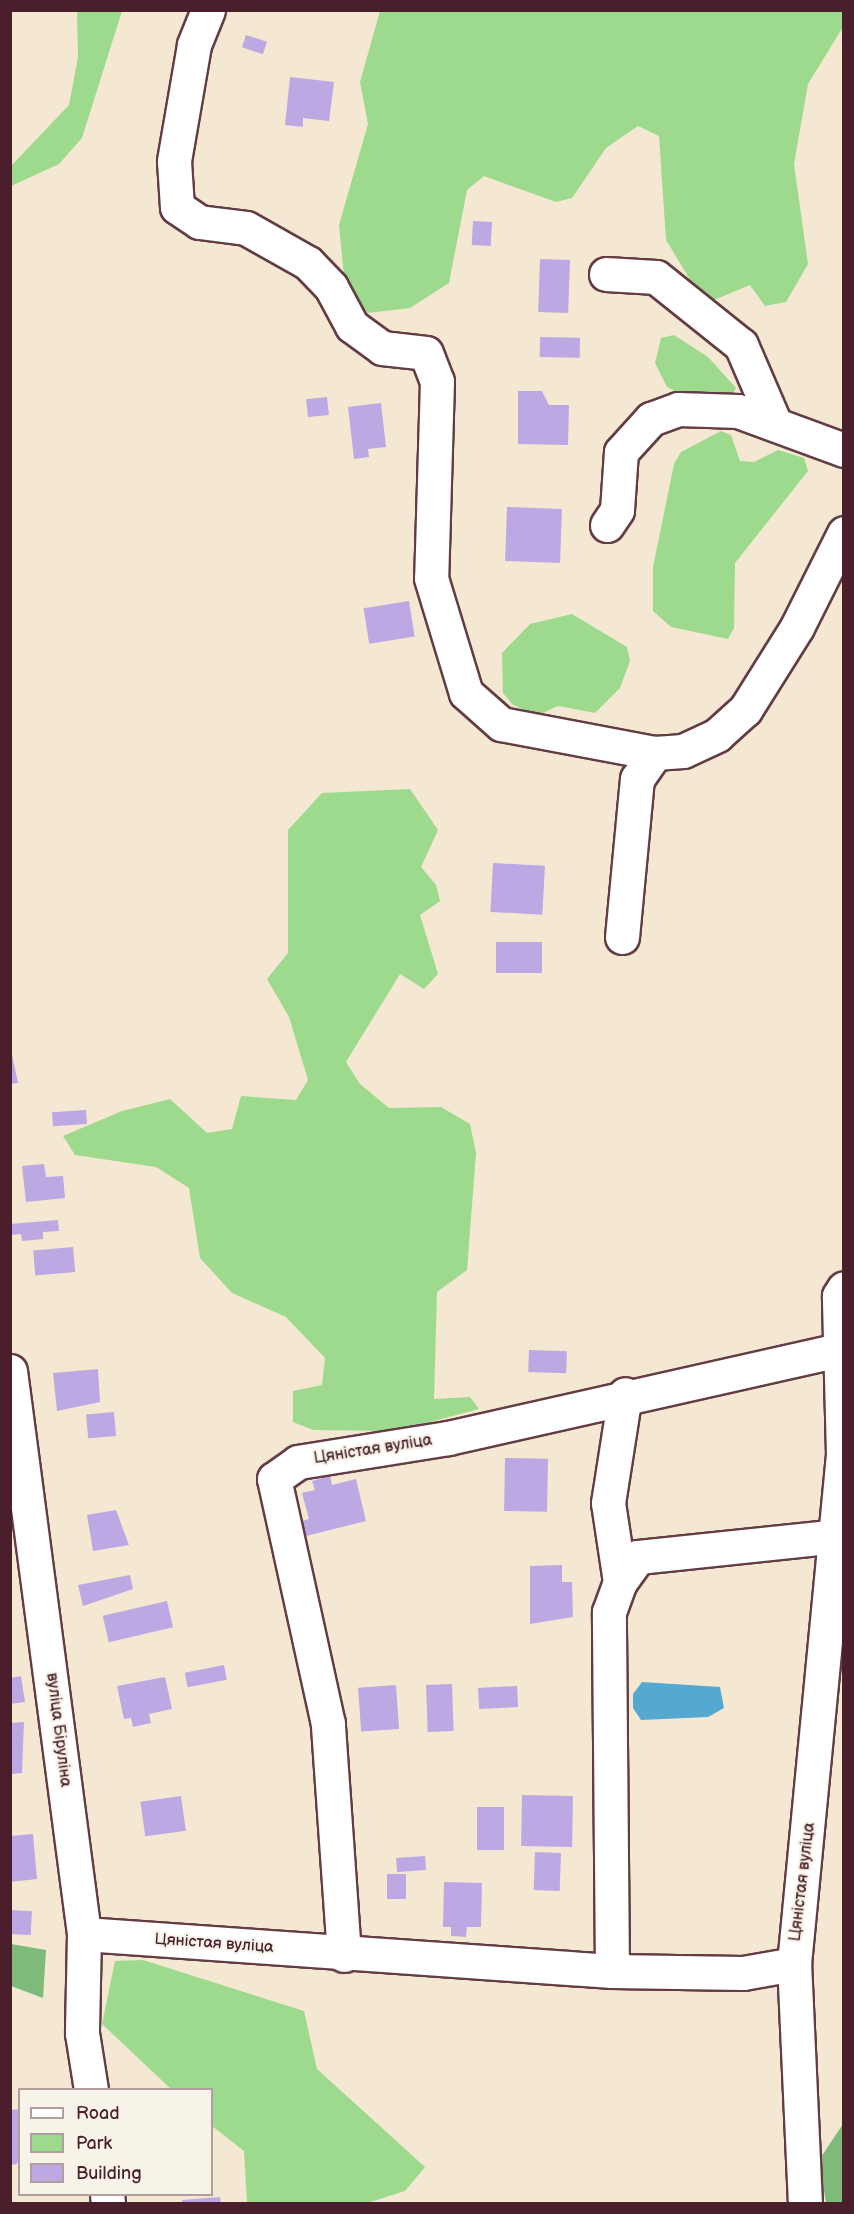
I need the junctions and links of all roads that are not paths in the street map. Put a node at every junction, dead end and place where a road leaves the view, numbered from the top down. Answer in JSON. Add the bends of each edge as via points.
{"nodes":[{"id":1,"x":208,"y":10,"type":"edge"},
{"id":2,"x":606,"y":274,"type":"dead end"},
{"id":3,"x":774,"y":424,"type":"junction"},
{"id":4,"x":843,"y":450,"type":"edge"},
{"id":5,"x":607,"y":525,"type":"dead end"},
{"id":6,"x":843,"y":533,"type":"edge"},
{"id":7,"x":655,"y":753,"type":"junction"},
{"id":8,"x":622,"y":938,"type":"dead end"},
{"id":9,"x":843,"y":1288,"type":"edge"},
{"id":10,"x":842,"y":1349,"type":"junction"},
{"id":11,"x":10,"y":1371,"type":"edge"},
{"id":12,"x":625,"y":1394,"type":"junction"},
{"id":13,"x":837,"y":1536,"type":"junction"},
{"id":14,"x":620,"y":1582,"type":"junction"},
{"id":15,"x":84,"y":1934,"type":"junction"},
{"id":16,"x":344,"y":1954,"type":"junction"},
{"id":17,"x":794,"y":1964,"type":"junction"},
{"id":18,"x":612,"y":1971,"type":"junction"},
{"id":19,"x":91,"y":2088,"type":"edge"},
{"id":20,"x":805,"y":2204,"type":"edge"}],
"edges":[{"from":1,"to":7,"type":"street","via":[[194,45],[174,161],[177,207],[199,222],[246,228],[308,263],[331,287],[352,327],[382,348],[426,352],[437,381],[431,578],[466,693],[501,724]]},
{"from":2,"to":3,"type":"street","via":[[656,277],[741,345]]},
{"from":3,"to":4,"type":"street"},
{"from":3,"to":5,"type":"street","via":[[709,408],[651,419],[621,452],[617,510]]},
{"from":6,"to":7,"type":"street","via":[[797,627],[746,710],[708,739],[683,751]]},
{"from":7,"to":8,"type":"street","via":[[637,779]]},
{"from":9,"to":10,"type":"street","name":"Цяністая вуліца","via":[[839,1296]]},
{"from":10,"to":12,"type":"street","name":"Цяністая вуліца"},
{"from":10,"to":13,"type":"street","name":"Цяністая вуліца","via":[[843,1454]]},
{"from":11,"to":15,"type":"street","name":"вуліца Біруліна"},
{"from":12,"to":14,"type":"street","via":[[608,1503]]},
{"from":12,"to":16,"type":"street","name":"Цяністая вуліца","via":[[448,1438],[298,1462],[274,1479],[328,1724]]},
{"from":13,"to":14,"type":"street","via":[[638,1557]]},
{"from":13,"to":17,"type":"street","name":"Цяністая вуліца"},
{"from":14,"to":18,"type":"street","via":[[609,1612]]},
{"from":15,"to":16,"type":"street","name":"Цяністая вуліца"},
{"from":15,"to":19,"type":"street","name":"вуліца Біруліна","via":[[82,2033]]},
{"from":16,"to":18,"type":"street","name":"Цяністая вуліца"},
{"from":17,"to":18,"type":"street","name":"Цяністая вуліца","via":[[743,1973]]},
{"from":17,"to":20,"type":"street"}]}
